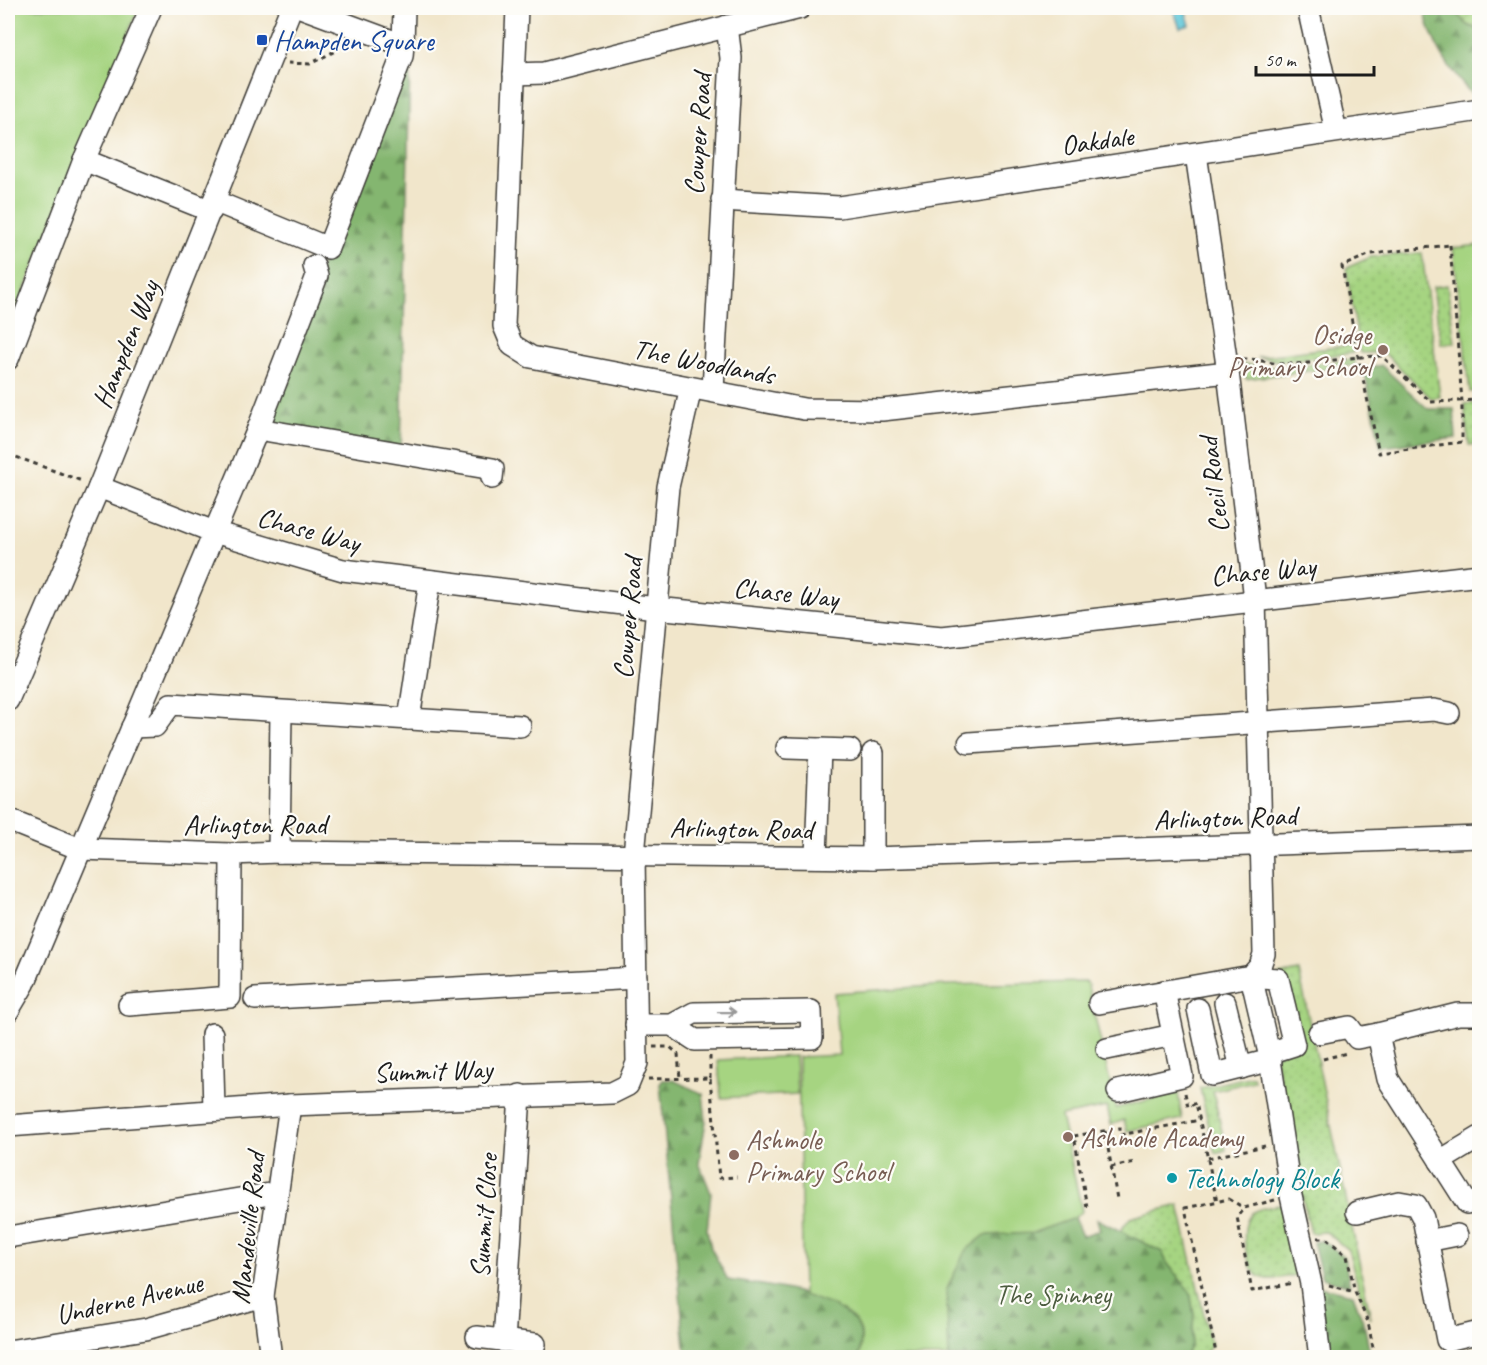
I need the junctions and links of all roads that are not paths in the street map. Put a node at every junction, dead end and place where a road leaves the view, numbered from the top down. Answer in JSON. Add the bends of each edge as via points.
{"nodes":[{"id":1,"x":151,"y":8,"type":"edge"},
{"id":2,"x":291,"y":8,"type":"edge"},
{"id":3,"x":303,"y":8,"type":"edge"},
{"id":4,"x":404,"y":8,"type":"edge"},
{"id":5,"x":517,"y":8,"type":"edge"},
{"id":6,"x":800,"y":8,"type":"edge"},
{"id":7,"x":1308,"y":8,"type":"edge"},
{"id":8,"x":727,"y":26,"type":"junction"},
{"id":9,"x":403,"y":45,"type":"junction"},
{"id":10,"x":514,"y":74,"type":"junction"},
{"id":11,"x":1479,"y":110,"type":"edge"},
{"id":12,"x":1336,"y":131,"type":"junction"},
{"id":13,"x":1196,"y":154,"type":"junction"},
{"id":14,"x":84,"y":160,"type":"junction"},
{"id":15,"x":722,"y":200,"type":"junction"},
{"id":16,"x":213,"y":206,"type":"junction"},
{"id":17,"x":314,"y":266,"type":"dead end"},
{"id":18,"x":8,"y":359,"type":"edge"},
{"id":19,"x":1227,"y":367,"type":"junction"},
{"id":20,"x":691,"y":388,"type":"junction"},
{"id":21,"x":713,"y":390,"type":"junction"},
{"id":22,"x":258,"y":429,"type":"junction"},
{"id":23,"x":492,"y":478,"type":"dead end"},
{"id":24,"x":99,"y":487,"type":"junction"},
{"id":25,"x":214,"y":532,"type":"junction"},
{"id":26,"x":1479,"y":575,"type":"edge"},
{"id":27,"x":430,"y":582,"type":"junction"},
{"id":28,"x":1255,"y":600,"type":"junction"},
{"id":29,"x":656,"y":608,"type":"junction"},
{"id":30,"x":8,"y":700,"type":"edge"},
{"id":31,"x":281,"y":712,"type":"junction"},
{"id":32,"x":1449,"y":713,"type":"dead end"},
{"id":33,"x":410,"y":719,"type":"junction"},
{"id":34,"x":1257,"y":721,"type":"junction"},
{"id":35,"x":520,"y":726,"type":"dead end"},
{"id":36,"x":132,"y":727,"type":"junction"},
{"id":37,"x":969,"y":743,"type":"dead end"},
{"id":38,"x":787,"y":748,"type":"dead end"},
{"id":39,"x":820,"y":749,"type":"junction"},
{"id":40,"x":8,"y":820,"type":"edge"},
{"id":41,"x":1479,"y":837,"type":"edge"},
{"id":42,"x":1263,"y":844,"type":"junction"},
{"id":43,"x":80,"y":849,"type":"junction"},
{"id":44,"x":279,"y":852,"type":"junction"},
{"id":45,"x":231,"y":854,"type":"junction"},
{"id":46,"x":634,"y":855,"type":"junction"},
{"id":47,"x":816,"y":857,"type":"junction"},
{"id":48,"x":873,"y":858,"type":"junction"},
{"id":49,"x":1258,"y":966,"type":"junction"},
{"id":50,"x":636,"y":978,"type":"junction"},
{"id":51,"x":1164,"y":992,"type":"junction"},
{"id":52,"x":255,"y":999,"type":"dead end"},
{"id":53,"x":1099,"y":1003,"type":"dead end"},
{"id":54,"x":1225,"y":1003,"type":"dead end"},
{"id":55,"x":129,"y":1005,"type":"dead end"},
{"id":56,"x":1198,"y":1009,"type":"dead end"},
{"id":57,"x":8,"y":1011,"type":"edge"},
{"id":58,"x":1479,"y":1014,"type":"edge"},
{"id":59,"x":636,"y":1025,"type":"junction"},
{"id":60,"x":672,"y":1025,"type":"junction"},
{"id":61,"x":1319,"y":1033,"type":"dead end"},
{"id":62,"x":212,"y":1034,"type":"dead end"},
{"id":63,"x":1378,"y":1034,"type":"junction"},
{"id":64,"x":1173,"y":1035,"type":"junction"},
{"id":65,"x":1107,"y":1049,"type":"dead end"},
{"id":66,"x":1270,"y":1056,"type":"junction"},
{"id":67,"x":1241,"y":1068,"type":"junction"},
{"id":68,"x":1118,"y":1091,"type":"dead end"},
{"id":69,"x":520,"y":1095,"type":"junction"},
{"id":70,"x":290,"y":1105,"type":"junction"},
{"id":71,"x":214,"y":1110,"type":"junction"},
{"id":72,"x":8,"y":1126,"type":"edge"},
{"id":73,"x":1479,"y":1137,"type":"edge"},
{"id":74,"x":1440,"y":1161,"type":"junction"},
{"id":75,"x":276,"y":1192,"type":"junction"},
{"id":76,"x":1467,"y":1203,"type":"dead end"},
{"id":77,"x":1357,"y":1212,"type":"dead end"},
{"id":78,"x":1457,"y":1235,"type":"dead end"},
{"id":79,"x":8,"y":1237,"type":"edge"},
{"id":80,"x":1427,"y":1241,"type":"junction"},
{"id":81,"x":263,"y":1296,"type":"junction"},
{"id":82,"x":1479,"y":1332,"type":"edge"},
{"id":83,"x":477,"y":1337,"type":"dead end"},
{"id":84,"x":504,"y":1341,"type":"junction"},
{"id":85,"x":535,"y":1344,"type":"dead end"},
{"id":86,"x":1449,"y":1349,"type":"edge"},
{"id":87,"x":8,"y":1352,"type":"edge"},
{"id":88,"x":271,"y":1358,"type":"edge"},
{"id":89,"x":1320,"y":1358,"type":"edge"}],
"edges":[{"from":1,"to":14,"type":"street"},
{"from":2,"to":16,"type":"street","name":"Hampden Way"},
{"from":3,"to":9,"type":"street"},
{"from":4,"to":9,"type":"street"},
{"from":5,"to":10,"type":"street","name":"The Woodlands"},
{"from":6,"to":8,"type":"street"},
{"from":7,"to":12,"type":"street"},
{"from":8,"to":10,"type":"street","via":[[544,73]]},
{"from":8,"to":15,"type":"street","name":"Cowper Road","via":[[731,58]]},
{"from":9,"to":16,"type":"street","via":[[328,248]]},
{"from":10,"to":20,"type":"street","name":"The Woodlands","via":[[504,326],[512,345],[531,357]]},
{"from":11,"to":12,"type":"street","name":"Oakdale"},
{"from":12,"to":13,"type":"street","name":"Oakdale"},
{"from":13,"to":15,"type":"street","name":"Oakdale","via":[[839,207]]},
{"from":13,"to":19,"type":"street","name":"Cecil Road"},
{"from":14,"to":16,"type":"street"},
{"from":14,"to":18,"type":"street"},
{"from":15,"to":21,"type":"street","name":"Cowper Road"},
{"from":16,"to":24,"type":"street","name":"Hampden Way"},
{"from":17,"to":22,"type":"street","via":[[317,276]]},
{"from":19,"to":21,"type":"street","name":"The Woodlands","via":[[882,410],[804,409]]},
{"from":19,"to":28,"type":"street","name":"Cecil Road"},
{"from":20,"to":21,"type":"street","name":"The Woodlands"},
{"from":20,"to":29,"type":"street","name":"Cowper Road","via":[[668,487]]},
{"from":22,"to":23,"type":"street","via":[[493,469]]},
{"from":22,"to":25,"type":"street"},
{"from":24,"to":25,"type":"street","name":"Chase Way"},
{"from":24,"to":30,"type":"street","name":"Hampden Way"},
{"from":25,"to":27,"type":"street","name":"Chase Way","via":[[343,570]]},
{"from":25,"to":36,"type":"street"},
{"from":26,"to":28,"type":"street","name":"Chase Way"},
{"from":27,"to":29,"type":"street","name":"Chase Way"},
{"from":27,"to":33,"type":"street"},
{"from":28,"to":29,"type":"street","name":"Chase Way","via":[[942,637]]},
{"from":28,"to":34,"type":"street","name":"Cecil Road"},
{"from":29,"to":46,"type":"street","name":"Cowper Road"},
{"from":31,"to":33,"type":"street"},
{"from":31,"to":36,"type":"street","via":[[171,704],[155,726]]},
{"from":31,"to":44,"type":"street"},
{"from":32,"to":34,"type":"street","via":[[1434,710]]},
{"from":33,"to":35,"type":"street"},
{"from":34,"to":37,"type":"street"},
{"from":34,"to":42,"type":"street","name":"Cecil Road"},
{"from":36,"to":43,"type":"street"},
{"from":38,"to":39,"type":"street"},
{"from":39,"to":47,"type":"street"},
{"from":39,"to":48,"type":"street","via":[[867,753]]},
{"from":40,"to":43,"type":"street","name":"Arlington Road"},
{"from":41,"to":42,"type":"street","name":"Arlington Road"},
{"from":42,"to":48,"type":"street","name":"Arlington Road"},
{"from":42,"to":49,"type":"street","name":"Cecil Road"},
{"from":43,"to":45,"type":"street","name":"Arlington Road"},
{"from":43,"to":57,"type":"street","via":[[53,892],[24,984]]},
{"from":44,"to":45,"type":"street","name":"Arlington Road"},
{"from":44,"to":46,"type":"street","name":"Arlington Road"},
{"from":45,"to":55,"type":"street","via":[[230,997]]},
{"from":46,"to":47,"type":"street","name":"Arlington Road"},
{"from":46,"to":50,"type":"street"},
{"from":47,"to":48,"type":"street","name":"Arlington Road"},
{"from":49,"to":51,"type":"street"},
{"from":49,"to":66,"type":"street","via":[[1262,978],[1278,979],[1294,1045]]},
{"from":50,"to":52,"type":"street"},
{"from":50,"to":59,"type":"street"},
{"from":51,"to":53,"type":"street"},
{"from":51,"to":64,"type":"street"},
{"from":54,"to":67,"type":"street"},
{"from":56,"to":67,"type":"street","via":[[1212,1075]]},
{"from":58,"to":63,"type":"street","via":[[1458,1014]]},
{"from":59,"to":60,"type":"street"},
{"from":59,"to":69,"type":"street","name":"Summit Way","via":[[637,1063],[628,1085],[612,1093]]},
{"from":60,"to":60,"type":"street","one_way":true,"via":[[694,1013],[811,1011],[812,1038],[694,1040]]},
{"from":61,"to":63,"type":"street","via":[[1349,1027],[1358,1038]]},
{"from":62,"to":71,"type":"street"},
{"from":63,"to":74,"type":"street","via":[[1388,1079]]},
{"from":64,"to":65,"type":"street"},
{"from":64,"to":68,"type":"street","via":[[1182,1076]]},
{"from":66,"to":67,"type":"street"},
{"from":66,"to":89,"type":"street"},
{"from":69,"to":70,"type":"street","name":"Summit Way"},
{"from":69,"to":84,"type":"street","name":"Summit Close"},
{"from":70,"to":71,"type":"street","name":"Summit Way"},
{"from":70,"to":75,"type":"street","name":"Mandeville Road"},
{"from":71,"to":72,"type":"street","name":"Summit Way"},
{"from":73,"to":74,"type":"street"},
{"from":74,"to":76,"type":"street"},
{"from":75,"to":79,"type":"street"},
{"from":75,"to":81,"type":"street","name":"Mandeville Road"},
{"from":77,"to":80,"type":"street","via":[[1399,1202],[1416,1205]]},
{"from":78,"to":80,"type":"street"},
{"from":80,"to":86,"type":"street"},
{"from":81,"to":87,"type":"street","name":"Underne Avenue","via":[[146,1329]]},
{"from":81,"to":88,"type":"street","name":"Mandeville Road"},
{"from":82,"to":86,"type":"street"},
{"from":83,"to":84,"type":"street"},
{"from":84,"to":85,"type":"street"}]}
